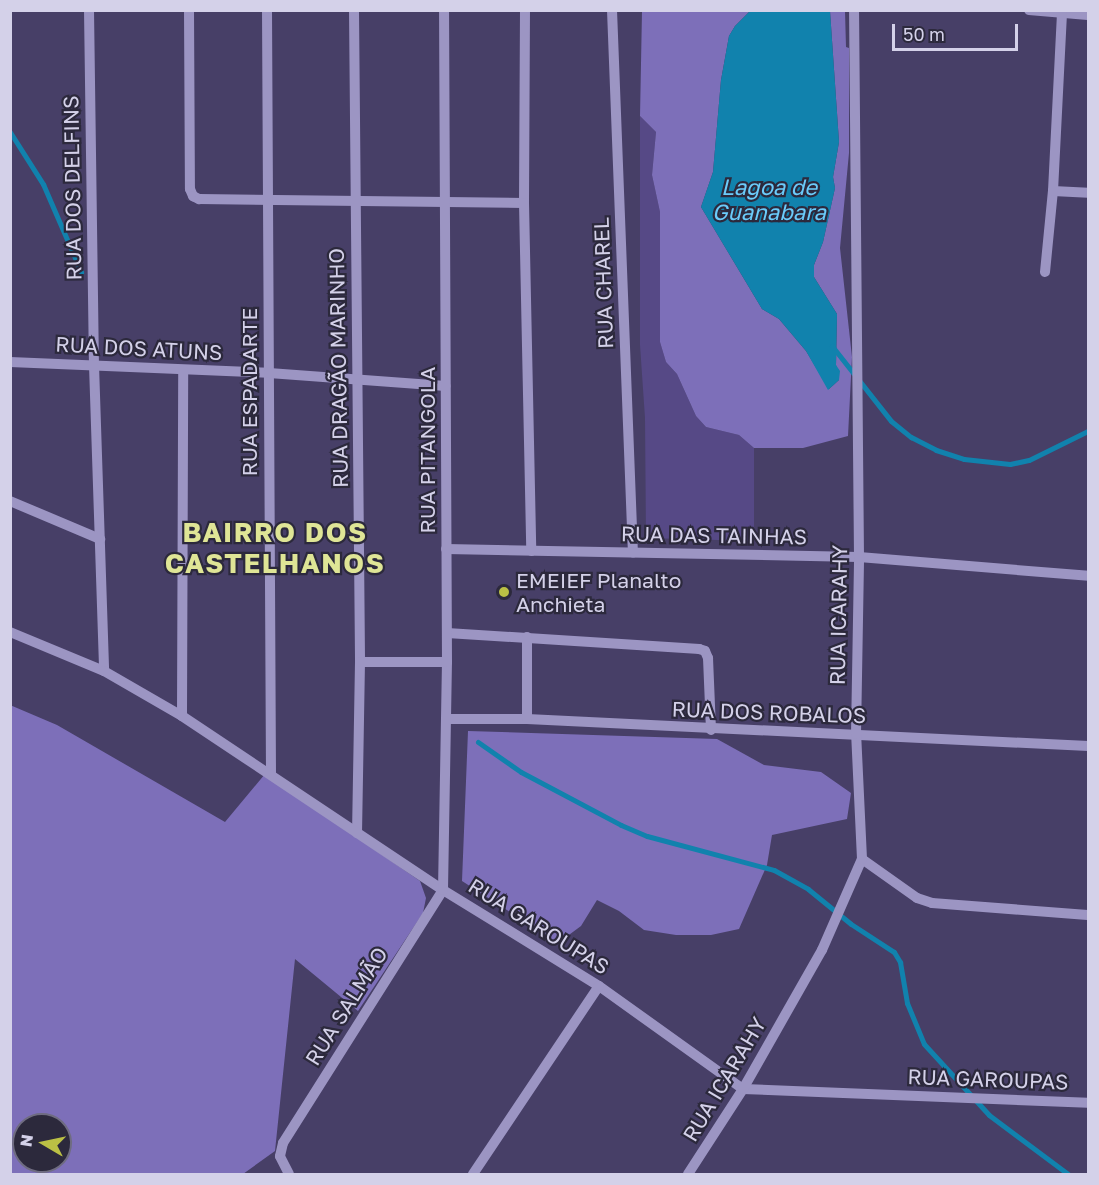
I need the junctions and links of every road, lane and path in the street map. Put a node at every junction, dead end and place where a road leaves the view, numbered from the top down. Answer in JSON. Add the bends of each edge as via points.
{"nodes":[{"id":1,"x":89,"y":10,"type":"edge"},
{"id":2,"x":189,"y":10,"type":"edge"},
{"id":3,"x":267,"y":10,"type":"edge"},
{"id":4,"x":354,"y":10,"type":"edge"},
{"id":5,"x":444,"y":10,"type":"edge"},
{"id":6,"x":525,"y":10,"type":"edge"},
{"id":7,"x":612,"y":10,"type":"edge"},
{"id":8,"x":854,"y":10,"type":"edge"},
{"id":9,"x":1029,"y":10,"type":"edge"},
{"id":10,"x":1062,"y":14,"type":"junction"},
{"id":11,"x":1089,"y":15,"type":"edge"},
{"id":12,"x":1053,"y":191,"type":"junction"},
{"id":13,"x":1089,"y":193,"type":"edge"},
{"id":14,"x":267,"y":200,"type":"junction"},
{"id":15,"x":356,"y":201,"type":"junction"},
{"id":16,"x":445,"y":203,"type":"junction"},
{"id":17,"x":524,"y":203,"type":"junction"},
{"id":18,"x":1045,"y":272,"type":"dead end"},
{"id":19,"x":10,"y":362,"type":"edge"},
{"id":20,"x":94,"y":365,"type":"junction"},
{"id":21,"x":183,"y":371,"type":"junction"},
{"id":22,"x":269,"y":373,"type":"junction"},
{"id":23,"x":358,"y":380,"type":"junction"},
{"id":24,"x":446,"y":386,"type":"junction"},
{"id":25,"x":10,"y":501,"type":"edge"},
{"id":26,"x":100,"y":539,"type":"junction"},
{"id":27,"x":446,"y":549,"type":"junction"},
{"id":28,"x":531,"y":551,"type":"junction"},
{"id":29,"x":633,"y":553,"type":"junction"},
{"id":30,"x":859,"y":557,"type":"junction"},
{"id":31,"x":1089,"y":576,"type":"edge"},
{"id":32,"x":10,"y":632,"type":"edge"},
{"id":33,"x":447,"y":633,"type":"junction"},
{"id":34,"x":527,"y":637,"type":"junction"},
{"id":35,"x":360,"y":662,"type":"junction"},
{"id":36,"x":447,"y":662,"type":"junction"},
{"id":37,"x":104,"y":671,"type":"junction"},
{"id":38,"x":182,"y":716,"type":"junction"},
{"id":39,"x":447,"y":719,"type":"junction"},
{"id":40,"x":526,"y":719,"type":"junction"},
{"id":41,"x":711,"y":730,"type":"junction"},
{"id":42,"x":856,"y":734,"type":"junction"},
{"id":43,"x":1089,"y":746,"type":"edge"},
{"id":44,"x":271,"y":773,"type":"junction"},
{"id":45,"x":357,"y":833,"type":"junction"},
{"id":46,"x":862,"y":859,"type":"junction"},
{"id":47,"x":443,"y":890,"type":"junction"},
{"id":48,"x":1089,"y":915,"type":"edge"},
{"id":49,"x":599,"y":986,"type":"junction"},
{"id":50,"x":743,"y":1089,"type":"junction"},
{"id":51,"x":1089,"y":1102,"type":"edge"},
{"id":52,"x":289,"y":1174,"type":"edge"},
{"id":53,"x":473,"y":1174,"type":"edge"},
{"id":54,"x":688,"y":1174,"type":"edge"}],
"edges":[{"from":1,"to":20,"type":"street","name":"RUA DOS DELFINS"},
{"from":2,"to":14,"type":"street","via":[[190,189],[199,199]]},
{"from":3,"to":14,"type":"street","name":"RUA ESPADARTE"},
{"from":4,"to":15,"type":"street","name":"RUA DRAGÃO MARINHO"},
{"from":5,"to":16,"type":"street","name":"RUA PITANGOLA"},
{"from":6,"to":17,"type":"street"},
{"from":7,"to":29,"type":"street","name":"RUA CHAREL"},
{"from":8,"to":30,"type":"street","name":"RUA ICARAHY"},
{"from":9,"to":10,"type":"street"},
{"from":10,"to":11,"type":"street"},
{"from":10,"to":12,"type":"street"},
{"from":12,"to":13,"type":"street"},
{"from":12,"to":18,"type":"street"},
{"from":14,"to":15,"type":"street"},
{"from":14,"to":22,"type":"street","name":"RUA ESPADARTE"},
{"from":15,"to":16,"type":"street"},
{"from":15,"to":23,"type":"street","name":"RUA DRAGÃO MARINHO"},
{"from":16,"to":17,"type":"street"},
{"from":16,"to":24,"type":"street","name":"RUA PITANGOLA"},
{"from":17,"to":28,"type":"street"},
{"from":19,"to":20,"type":"street","name":"RUA DOS ATUNS"},
{"from":20,"to":21,"type":"street","name":"RUA DOS ATUNS"},
{"from":20,"to":26,"type":"street","name":"RUA DOS DELFINS"},
{"from":21,"to":22,"type":"street","name":"RUA DOS ATUNS"},
{"from":21,"to":38,"type":"street"},
{"from":22,"to":23,"type":"street","name":"RUA DOS ATUNS"},
{"from":22,"to":44,"type":"street","name":"RUA ESPADARTE"},
{"from":23,"to":24,"type":"street","name":"RUA DOS ATUNS"},
{"from":23,"to":35,"type":"street","name":"RUA DRAGÃO MARINHO"},
{"from":24,"to":27,"type":"street","name":"RUA PITANGOLA"},
{"from":25,"to":26,"type":"street"},
{"from":26,"to":37,"type":"street","name":"RUA DOS DELFINS"},
{"from":27,"to":28,"type":"street","name":"RUA DAS TAINHAS"},
{"from":27,"to":33,"type":"street","name":"RUA PITANGOLA"},
{"from":28,"to":29,"type":"street","name":"RUA DAS TAINHAS"},
{"from":29,"to":30,"type":"street","name":"RUA DAS TAINHAS"},
{"from":30,"to":31,"type":"street","name":"RUA DAS TAINHAS"},
{"from":30,"to":42,"type":"street","name":"RUA ICARAHY"},
{"from":32,"to":37,"type":"street","name":"RUA GAROUPAS"},
{"from":33,"to":34,"type":"street"},
{"from":33,"to":36,"type":"street","name":"RUA PITANGOLA"},
{"from":34,"to":40,"type":"street"},
{"from":34,"to":41,"type":"street","via":[[705,651]]},
{"from":35,"to":36,"type":"street"},
{"from":35,"to":45,"type":"street","name":"RUA DRAGÃO MARINHO"},
{"from":36,"to":39,"type":"street","name":"RUA PITANGOLA"},
{"from":37,"to":38,"type":"street","name":"RUA GAROUPAS"},
{"from":38,"to":44,"type":"street","name":"RUA GAROUPAS"},
{"from":39,"to":40,"type":"street","name":"RUA DOS ROBALOS"},
{"from":39,"to":47,"type":"street","name":"RUA PITANGOLA"},
{"from":40,"to":41,"type":"street","name":"RUA DOS ROBALOS"},
{"from":41,"to":42,"type":"street","name":"RUA DOS ROBALOS"},
{"from":42,"to":43,"type":"street","name":"RUA DOS ROBALOS"},
{"from":42,"to":46,"type":"street","name":"RUA ICARAHY"},
{"from":44,"to":45,"type":"street","name":"RUA GAROUPAS"},
{"from":45,"to":47,"type":"street","name":"RUA GAROUPAS"},
{"from":46,"to":48,"type":"street","via":[[916,898],[932,903]]},
{"from":46,"to":50,"type":"street","name":"RUA ICARAHY","via":[[822,950]]},
{"from":47,"to":49,"type":"street","name":"RUA GAROUPAS"},
{"from":47,"to":52,"type":"street","name":"RUA SALMÃO","via":[[283,1143],[280,1156]]},
{"from":49,"to":50,"type":"street","name":"RUA GAROUPAS"},
{"from":49,"to":53,"type":"street"},
{"from":50,"to":51,"type":"street","name":"RUA GAROUPAS"},
{"from":50,"to":54,"type":"street","name":"RUA ICARAHY"}]}
